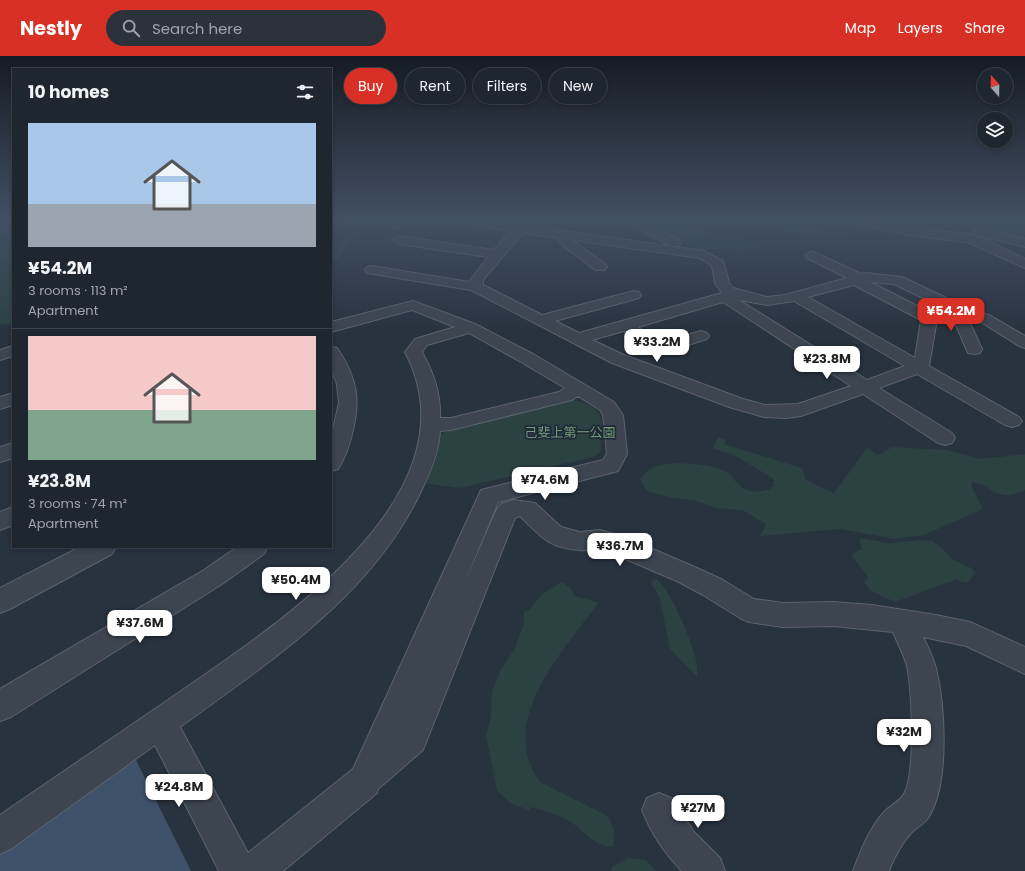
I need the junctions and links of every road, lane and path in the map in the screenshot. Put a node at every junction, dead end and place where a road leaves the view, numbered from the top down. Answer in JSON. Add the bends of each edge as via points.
{"nodes":[{"id":1,"x":497,"y":256,"type":"edge"},
{"id":2,"x":585,"y":256,"type":"edge"},
{"id":3,"x":707,"y":256,"type":"edge"},
{"id":4,"x":816,"y":256,"type":"edge"},
{"id":5,"x":1009,"y":256,"type":"edge"},
{"id":6,"x":1025,"y":264,"type":"edge"},
{"id":7,"x":600,"y":267,"type":"dead end"},
{"id":8,"x":372,"y":270,"type":"dead end"},
{"id":9,"x":858,"y":279,"type":"junction"},
{"id":10,"x":475,"y":285,"type":"junction"},
{"id":11,"x":634,"y":295,"type":"dead end"},
{"id":12,"x":730,"y":295,"type":"junction"},
{"id":13,"x":797,"y":297,"type":"junction"},
{"id":14,"x":958,"y":309,"type":"junction"},
{"id":15,"x":649,"y":318,"type":"junction"},
{"id":16,"x":541,"y":320,"type":"junction"},
{"id":17,"x":625,"y":324,"type":"junction"},
{"id":18,"x":332,"y":327,"type":"edge"},
{"id":19,"x":469,"y":327,"type":"junction"},
{"id":20,"x":701,"y":336,"type":"dead end"},
{"id":21,"x":577,"y":339,"type":"junction"},
{"id":22,"x":681,"y":342,"type":"junction"},
{"id":23,"x":1025,"y":343,"type":"edge"},
{"id":24,"x":974,"y":349,"type":"dead end"},
{"id":25,"x":12,"y":351,"type":"edge"},
{"id":26,"x":332,"y":354,"type":"edge"},
{"id":27,"x":0,"y":355,"type":"edge"},
{"id":28,"x":918,"y":366,"type":"junction"},
{"id":29,"x":865,"y":387,"type":"junction"},
{"id":30,"x":578,"y":389,"type":"junction"},
{"id":31,"x":12,"y":399,"type":"edge"},
{"id":32,"x":0,"y":403,"type":"edge"},
{"id":33,"x":1012,"y":421,"type":"dead end"},
{"id":34,"x":430,"y":425,"type":"junction"},
{"id":35,"x":944,"y":438,"type":"dead end"},
{"id":36,"x":12,"y":450,"type":"edge"},
{"id":37,"x":0,"y":455,"type":"edge"},
{"id":38,"x":332,"y":461,"type":"edge"},
{"id":39,"x":12,"y":516,"type":"edge"},
{"id":40,"x":0,"y":521,"type":"edge"},
{"id":41,"x":100,"y":548,"type":"edge"},
{"id":42,"x":254,"y":548,"type":"edge"},
{"id":43,"x":0,"y":601,"type":"edge"},
{"id":44,"x":903,"y":622,"type":"junction"},
{"id":45,"x":1025,"y":661,"type":"edge"},
{"id":46,"x":0,"y":706,"type":"edge"},
{"id":47,"x":160,"y":724,"type":"junction"},
{"id":48,"x":365,"y":781,"type":"junction"},
{"id":49,"x":658,"y":810,"type":"dead end"},
{"id":50,"x":0,"y":836,"type":"edge"},
{"id":51,"x":238,"y":871,"type":"edge"},
{"id":52,"x":255,"y":871,"type":"edge"},
{"id":53,"x":707,"y":871,"type":"edge"},
{"id":54,"x":871,"y":871,"type":"edge"}],
"edges":[{"from":1,"to":10,"type":"street","via":[[477,279]]},
{"from":2,"to":7,"type":"street"},
{"from":3,"to":12,"type":"street","via":[[716,262],[723,286]]},
{"from":4,"to":9,"type":"street"},
{"from":5,"to":6,"type":"street"},
{"from":8,"to":10,"type":"street","via":[[467,286]]},
{"from":9,"to":13,"type":"street"},
{"from":9,"to":14,"type":"street","via":[[873,277],[898,280]]},
{"from":9,"to":28,"type":"street","via":[[928,317],[922,364]]},
{"from":10,"to":16,"type":"street"},
{"from":11,"to":16,"type":"street"},
{"from":12,"to":13,"type":"street","via":[[767,301]]},
{"from":12,"to":15,"type":"street"},
{"from":12,"to":29,"type":"street"},
{"from":13,"to":28,"type":"street"},
{"from":14,"to":23,"type":"street","via":[[986,319]]},
{"from":14,"to":24,"type":"street","via":[[957,313]]},
{"from":15,"to":17,"type":"street"},
{"from":15,"to":22,"type":"street"},
{"from":16,"to":21,"type":"street"},
{"from":17,"to":21,"type":"street"},
{"from":17,"to":22,"type":"street","via":[[656,349]]},
{"from":18,"to":19,"type":"street","via":[[413,305]]},
{"from":19,"to":30,"type":"street"},
{"from":19,"to":34,"type":"street","via":[[421,342],[413,352],[428,386],[431,403]]},
{"from":20,"to":22,"type":"street"},
{"from":21,"to":29,"type":"street","via":[[618,359],[764,411],[801,410]]},
{"from":25,"to":27,"type":"street"},
{"from":26,"to":38,"type":"street","via":[[344,373],[349,403],[346,421]]},
{"from":28,"to":29,"type":"street"},
{"from":28,"to":33,"type":"street"},
{"from":29,"to":35,"type":"street"},
{"from":30,"to":34,"type":"street","via":[[566,396],[459,422]]},
{"from":30,"to":48,"type":"street","via":[[607,406],[613,415],[617,454],[611,466],[489,496]]},
{"from":31,"to":32,"type":"street"},
{"from":34,"to":47,"type":"street","via":[[424,459],[412,487],[384,534],[360,564],[309,615]]},
{"from":36,"to":37,"type":"street"},
{"from":39,"to":40,"type":"street"},
{"from":41,"to":43,"type":"street"},
{"from":42,"to":46,"type":"street","via":[[213,577]]},
{"from":44,"to":45,"type":"street","via":[[970,634]]},
{"from":44,"to":48,"type":"street","via":[[833,614],[783,616],[749,610],[712,587],[625,548],[600,539],[565,539],[553,534],[527,509],[511,509],[505,515],[412,739]]},
{"from":44,"to":54,"type":"street","via":[[924,679],[928,733],[925,782],[916,807],[892,829],[877,853]]},
{"from":47,"to":50,"type":"street"},
{"from":47,"to":51,"type":"street"},
{"from":48,"to":52,"type":"street"},
{"from":49,"to":53,"type":"street","via":[[680,845]]}]}
